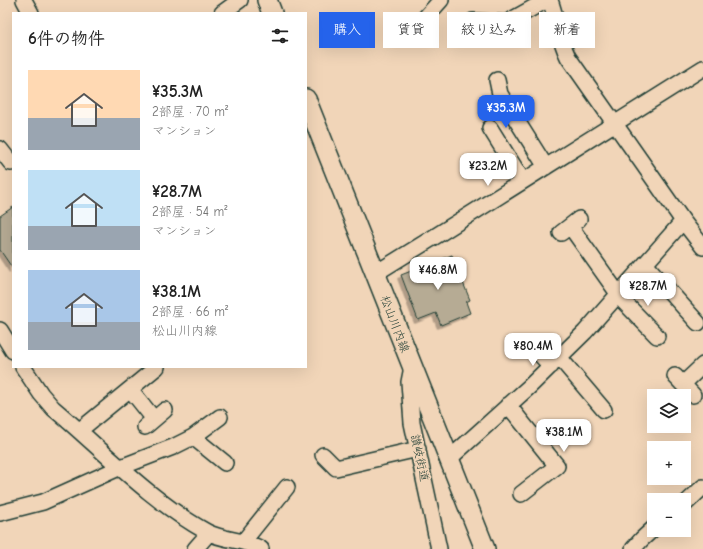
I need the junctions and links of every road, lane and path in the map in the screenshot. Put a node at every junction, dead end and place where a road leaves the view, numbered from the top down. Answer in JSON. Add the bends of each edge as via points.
{"nodes":[{"id":1,"x":24,"y":0,"type":"edge"},
{"id":2,"x":240,"y":0,"type":"edge"},
{"id":3,"x":267,"y":0,"type":"edge"},
{"id":4,"x":547,"y":0,"type":"edge"},
{"id":5,"x":550,"y":0,"type":"edge"},
{"id":6,"x":439,"y":1,"type":"edge"},
{"id":7,"x":30,"y":12,"type":"edge"},
{"id":8,"x":223,"y":12,"type":"edge"},
{"id":9,"x":272,"y":12,"type":"edge"},
{"id":10,"x":430,"y":12,"type":"edge"},
{"id":11,"x":526,"y":12,"type":"edge"},
{"id":12,"x":703,"y":68,"type":"edge"},
{"id":13,"x":497,"y":80,"type":"dead end"},
{"id":14,"x":307,"y":100,"type":"edge"},
{"id":15,"x":615,"y":124,"type":"junction"},
{"id":16,"x":490,"y":128,"type":"dead end"},
{"id":17,"x":0,"y":148,"type":"edge"},
{"id":18,"x":8,"y":166,"type":"edge"},
{"id":19,"x":546,"y":167,"type":"junction"},
{"id":20,"x":523,"y":181,"type":"junction"},
{"id":21,"x":683,"y":221,"type":"junction"},
{"id":22,"x":570,"y":226,"type":"dead end"},
{"id":23,"x":703,"y":247,"type":"edge"},
{"id":24,"x":645,"y":264,"type":"junction"},
{"id":25,"x":376,"y":273,"type":"junction"},
{"id":26,"x":619,"y":294,"type":"junction"},
{"id":27,"x":698,"y":323,"type":"dead end"},
{"id":28,"x":0,"y":330,"type":"edge"},
{"id":29,"x":657,"y":336,"type":"dead end"},
{"id":30,"x":12,"y":348,"type":"edge"},
{"id":31,"x":535,"y":349,"type":"dead end"},
{"id":32,"x":555,"y":361,"type":"junction"},
{"id":33,"x":703,"y":365,"type":"edge"},
{"id":34,"x":412,"y":367,"type":"junction"},
{"id":35,"x":24,"y":368,"type":"edge"},
{"id":36,"x":156,"y":368,"type":"edge"},
{"id":37,"x":684,"y":385,"type":"dead end"},
{"id":38,"x":130,"y":389,"type":"junction"},
{"id":39,"x":508,"y":405,"type":"junction"},
{"id":40,"x":604,"y":410,"type":"dead end"},
{"id":41,"x":220,"y":417,"type":"dead end"},
{"id":42,"x":154,"y":419,"type":"dead end"},
{"id":43,"x":80,"y":430,"type":"junction"},
{"id":44,"x":193,"y":437,"type":"junction"},
{"id":45,"x":418,"y":449,"type":"junction"},
{"id":46,"x":323,"y":455,"type":"dead end"},
{"id":47,"x":450,"y":458,"type":"junction"},
{"id":48,"x":224,"y":464,"type":"dead end"},
{"id":49,"x":121,"y":468,"type":"junction"},
{"id":50,"x":287,"y":487,"type":"dead end"},
{"id":51,"x":702,"y":488,"type":"edge"},
{"id":52,"x":521,"y":494,"type":"dead end"},
{"id":53,"x":691,"y":498,"type":"edge"},
{"id":54,"x":0,"y":513,"type":"edge"},
{"id":55,"x":209,"y":533,"type":"junction"},
{"id":56,"x":647,"y":536,"type":"edge"},
{"id":57,"x":243,"y":542,"type":"junction"},
{"id":58,"x":636,"y":548,"type":"edge"},
{"id":59,"x":195,"y":549,"type":"edge"},
{"id":60,"x":261,"y":549,"type":"edge"},
{"id":61,"x":440,"y":549,"type":"edge"},
{"id":62,"x":485,"y":549,"type":"edge"}],
"edges":[{"from":1,"to":7,"type":"street"},
{"from":2,"to":8,"type":"street"},
{"from":3,"to":9,"type":"main road"},
{"from":4,"to":11,"type":"street"},
{"from":5,"to":15,"type":"street","via":[[568,57]]},
{"from":6,"to":10,"type":"street"},
{"from":12,"to":15,"type":"street"},
{"from":13,"to":19,"type":"street","via":[[500,94]]},
{"from":14,"to":25,"type":"main road","name":"松山川内線"},
{"from":15,"to":19,"type":"street"},
{"from":15,"to":21,"type":"street"},
{"from":16,"to":20,"type":"street"},
{"from":17,"to":18,"type":"street"},
{"from":19,"to":20,"type":"street"},
{"from":20,"to":25,"type":"street"},
{"from":21,"to":23,"type":"street"},
{"from":21,"to":24,"type":"street"},
{"from":22,"to":26,"type":"street"},
{"from":24,"to":26,"type":"street"},
{"from":24,"to":27,"type":"street"},
{"from":25,"to":34,"type":"main road","name":"松山川内線"},
{"from":26,"to":29,"type":"street"},
{"from":26,"to":32,"type":"street"},
{"from":28,"to":30,"type":"street"},
{"from":31,"to":32,"type":"street"},
{"from":32,"to":39,"type":"street"},
{"from":32,"to":40,"type":"street"},
{"from":33,"to":37,"type":"street"},
{"from":34,"to":45,"type":"street","name":"讃岐街道","via":[[409,382],[410,401]]},
{"from":34,"to":47,"type":"main road","name":"松山川内線"},
{"from":35,"to":43,"type":"street","via":[[41,394]]},
{"from":36,"to":38,"type":"street"},
{"from":38,"to":42,"type":"street"},
{"from":38,"to":43,"type":"street"},
{"from":39,"to":47,"type":"street"},
{"from":39,"to":52,"type":"street","via":[[557,466]]},
{"from":41,"to":44,"type":"street"},
{"from":43,"to":49,"type":"street"},
{"from":44,"to":48,"type":"street"},
{"from":44,"to":49,"type":"street"},
{"from":45,"to":46,"type":"street","via":[[336,468]]},
{"from":45,"to":61,"type":"street","name":"讃岐街道"},
{"from":47,"to":62,"type":"main road","name":"松山川内線"},
{"from":49,"to":54,"type":"street","via":[[43,502]]},
{"from":49,"to":55,"type":"street","via":[[176,514]]},
{"from":50,"to":57,"type":"street","via":[[280,506]]},
{"from":51,"to":53,"type":"street"},
{"from":55,"to":57,"type":"street"},
{"from":55,"to":59,"type":"street"},
{"from":56,"to":58,"type":"street"},
{"from":57,"to":60,"type":"street"}]}
